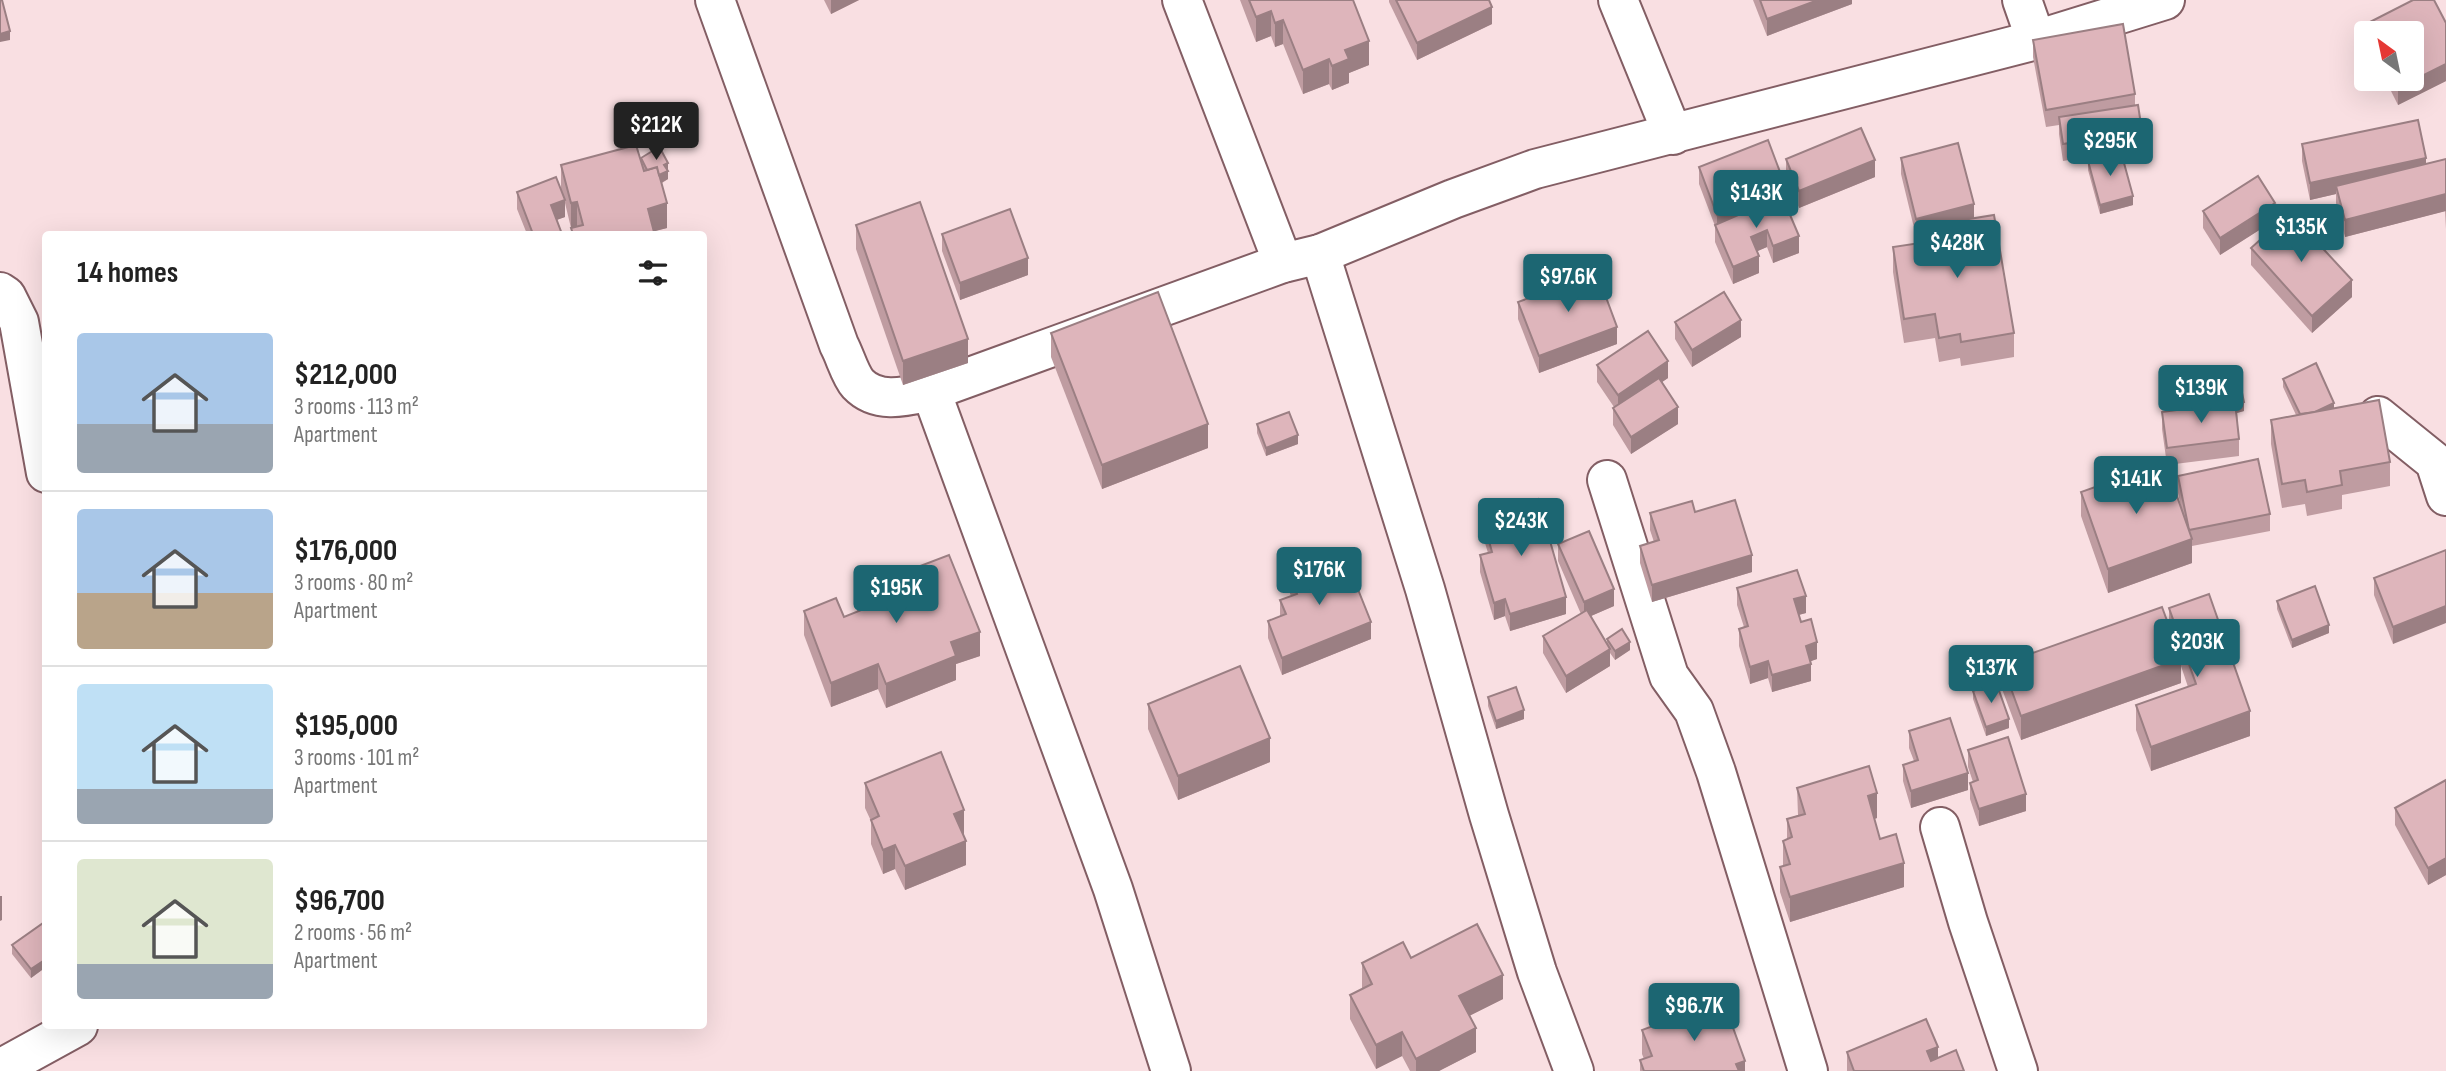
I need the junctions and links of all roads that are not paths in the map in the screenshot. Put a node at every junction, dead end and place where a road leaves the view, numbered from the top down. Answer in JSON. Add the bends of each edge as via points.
{"nodes":[{"id":1,"x":715,"y":0,"type":"edge"},
{"id":2,"x":1182,"y":0,"type":"edge"},
{"id":3,"x":1618,"y":0,"type":"edge"},
{"id":4,"x":2022,"y":0,"type":"edge"},
{"id":5,"x":2165,"y":0,"type":"edge"},
{"id":6,"x":2036,"y":40,"type":"junction"},
{"id":7,"x":1673,"y":135,"type":"junction"},
{"id":8,"x":1320,"y":254,"type":"junction"},
{"id":9,"x":1283,"y":263,"type":"junction"},
{"id":10,"x":0,"y":292,"type":"edge"},
{"id":11,"x":931,"y":391,"type":"junction"},
{"id":12,"x":2378,"y":416,"type":"edge"},
{"id":13,"x":42,"y":451,"type":"edge"},
{"id":14,"x":1607,"y":480,"type":"dead end"},
{"id":15,"x":2446,"y":496,"type":"edge"},
{"id":16,"x":1940,"y":827,"type":"dead end"},
{"id":17,"x":73,"y":1029,"type":"edge"},
{"id":18,"x":0,"y":1069,"type":"edge"},
{"id":19,"x":1171,"y":1071,"type":"edge"},
{"id":20,"x":1574,"y":1071,"type":"edge"},
{"id":21,"x":1808,"y":1071,"type":"edge"},
{"id":22,"x":2018,"y":1071,"type":"edge"}],
"edges":[{"from":1,"to":11,"type":"street","via":[[839,345],[858,384],[874,395],[896,399]]},
{"from":2,"to":9,"type":"street"},
{"from":3,"to":7,"type":"street"},
{"from":4,"to":6,"type":"street"},
{"from":5,"to":6,"type":"street"},
{"from":6,"to":7,"type":"street"},
{"from":7,"to":8,"type":"street","via":[[1535,169]]},
{"from":8,"to":9,"type":"street"},
{"from":8,"to":20,"type":"street","via":[[1425,589],[1537,972]]},
{"from":9,"to":11,"type":"street"},
{"from":10,"to":13,"type":"street","via":[[19,322]]},
{"from":11,"to":19,"type":"street","via":[[1113,889]]},
{"from":12,"to":15,"type":"street","via":[[2435,461]]},
{"from":14,"to":21,"type":"street","via":[[1669,676],[1694,710],[1716,772]]},
{"from":16,"to":22,"type":"street"},
{"from":17,"to":18,"type":"street"}]}
